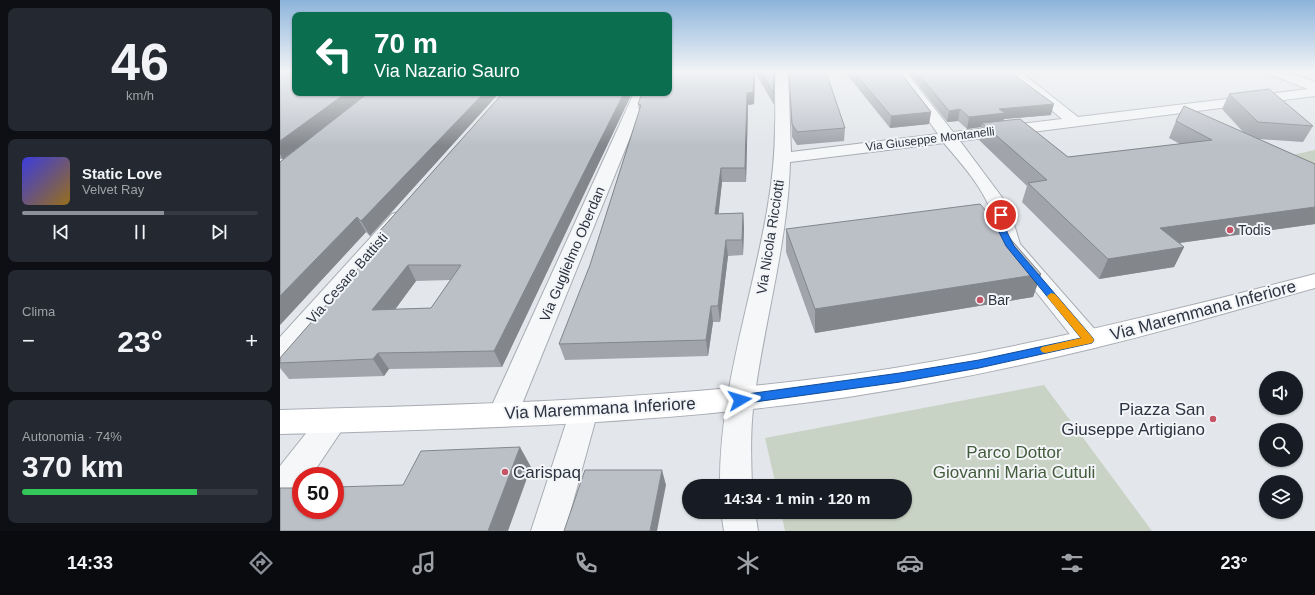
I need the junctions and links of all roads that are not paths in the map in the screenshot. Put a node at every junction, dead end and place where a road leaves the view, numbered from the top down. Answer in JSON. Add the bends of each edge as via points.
{"nodes":[{"id":1,"x":639,"y":97,"type":"edge"},
{"id":2,"x":782,"y":97,"type":"edge"},
{"id":3,"x":919,"y":97,"type":"edge"},
{"id":4,"x":1044,"y":97,"type":"edge"},
{"id":5,"x":1275,"y":97,"type":"edge"},
{"id":6,"x":1074,"y":121,"type":"junction"},
{"id":7,"x":950,"y":136,"type":"junction"},
{"id":8,"x":782,"y":158,"type":"junction"},
{"id":9,"x":410,"y":206,"type":"edge"},
{"id":10,"x":1315,"y":281,"type":"edge"},
{"id":11,"x":1089,"y":340,"type":"junction"},
{"id":12,"x":280,"y":354,"type":"edge"},
{"id":13,"x":740,"y":400,"type":"junction"},
{"id":14,"x":584,"y":411,"type":"junction"},
{"id":15,"x":503,"y":414,"type":"junction"},
{"id":16,"x":333,"y":421,"type":"junction"},
{"id":17,"x":280,"y":422,"type":"edge"},
{"id":18,"x":736,"y":479,"type":"edge"},
{"id":19,"x":280,"y":492,"type":"edge"},
{"id":20,"x":739,"y":519,"type":"edge"},
{"id":21,"x":548,"y":531,"type":"edge"},
{"id":22,"x":741,"y":531,"type":"edge"}],
"edges":[{"from":1,"to":15,"type":"street","name":"Via Guglielmo Oberdan"},
{"from":2,"to":8,"type":"street","name":"Via Nicola Ricciotti"},
{"from":3,"to":7,"type":"street"},
{"from":4,"to":6,"type":"street"},
{"from":5,"to":6,"type":"street","name":"Via Giuseppe Montanelli"},
{"from":6,"to":7,"type":"street","name":"Via Giuseppe Montanelli"},
{"from":7,"to":8,"type":"street","name":"Via Giuseppe Montanelli"},
{"from":7,"to":11,"type":"street","via":[[996,202],[1003,232],[1010,246]]},
{"from":8,"to":13,"type":"street","name":"Via Nicola Ricciotti","via":[[770,246]]},
{"from":9,"to":12,"type":"street","name":"Via Cesare Battisti"},
{"from":10,"to":11,"type":"main road","name":"Via Maremmana Inferiore"},
{"from":11,"to":13,"type":"main road","name":"Via Maremmana Inferiore","via":[[900,378]]},
{"from":13,"to":14,"type":"main road","name":"Via Maremmana Inferiore"},
{"from":13,"to":18,"type":"street","name":"Via Nicola Ricciotti","via":[[735,443]]},
{"from":14,"to":15,"type":"main road","name":"Via Maremmana Inferiore"},
{"from":14,"to":21,"type":"street"},
{"from":15,"to":16,"type":"main road","name":"Via Maremmana Inferiore"},
{"from":16,"to":17,"type":"main road","name":"Via Maremmana Inferiore"},
{"from":16,"to":19,"type":"street"},
{"from":20,"to":22,"type":"street"}]}
